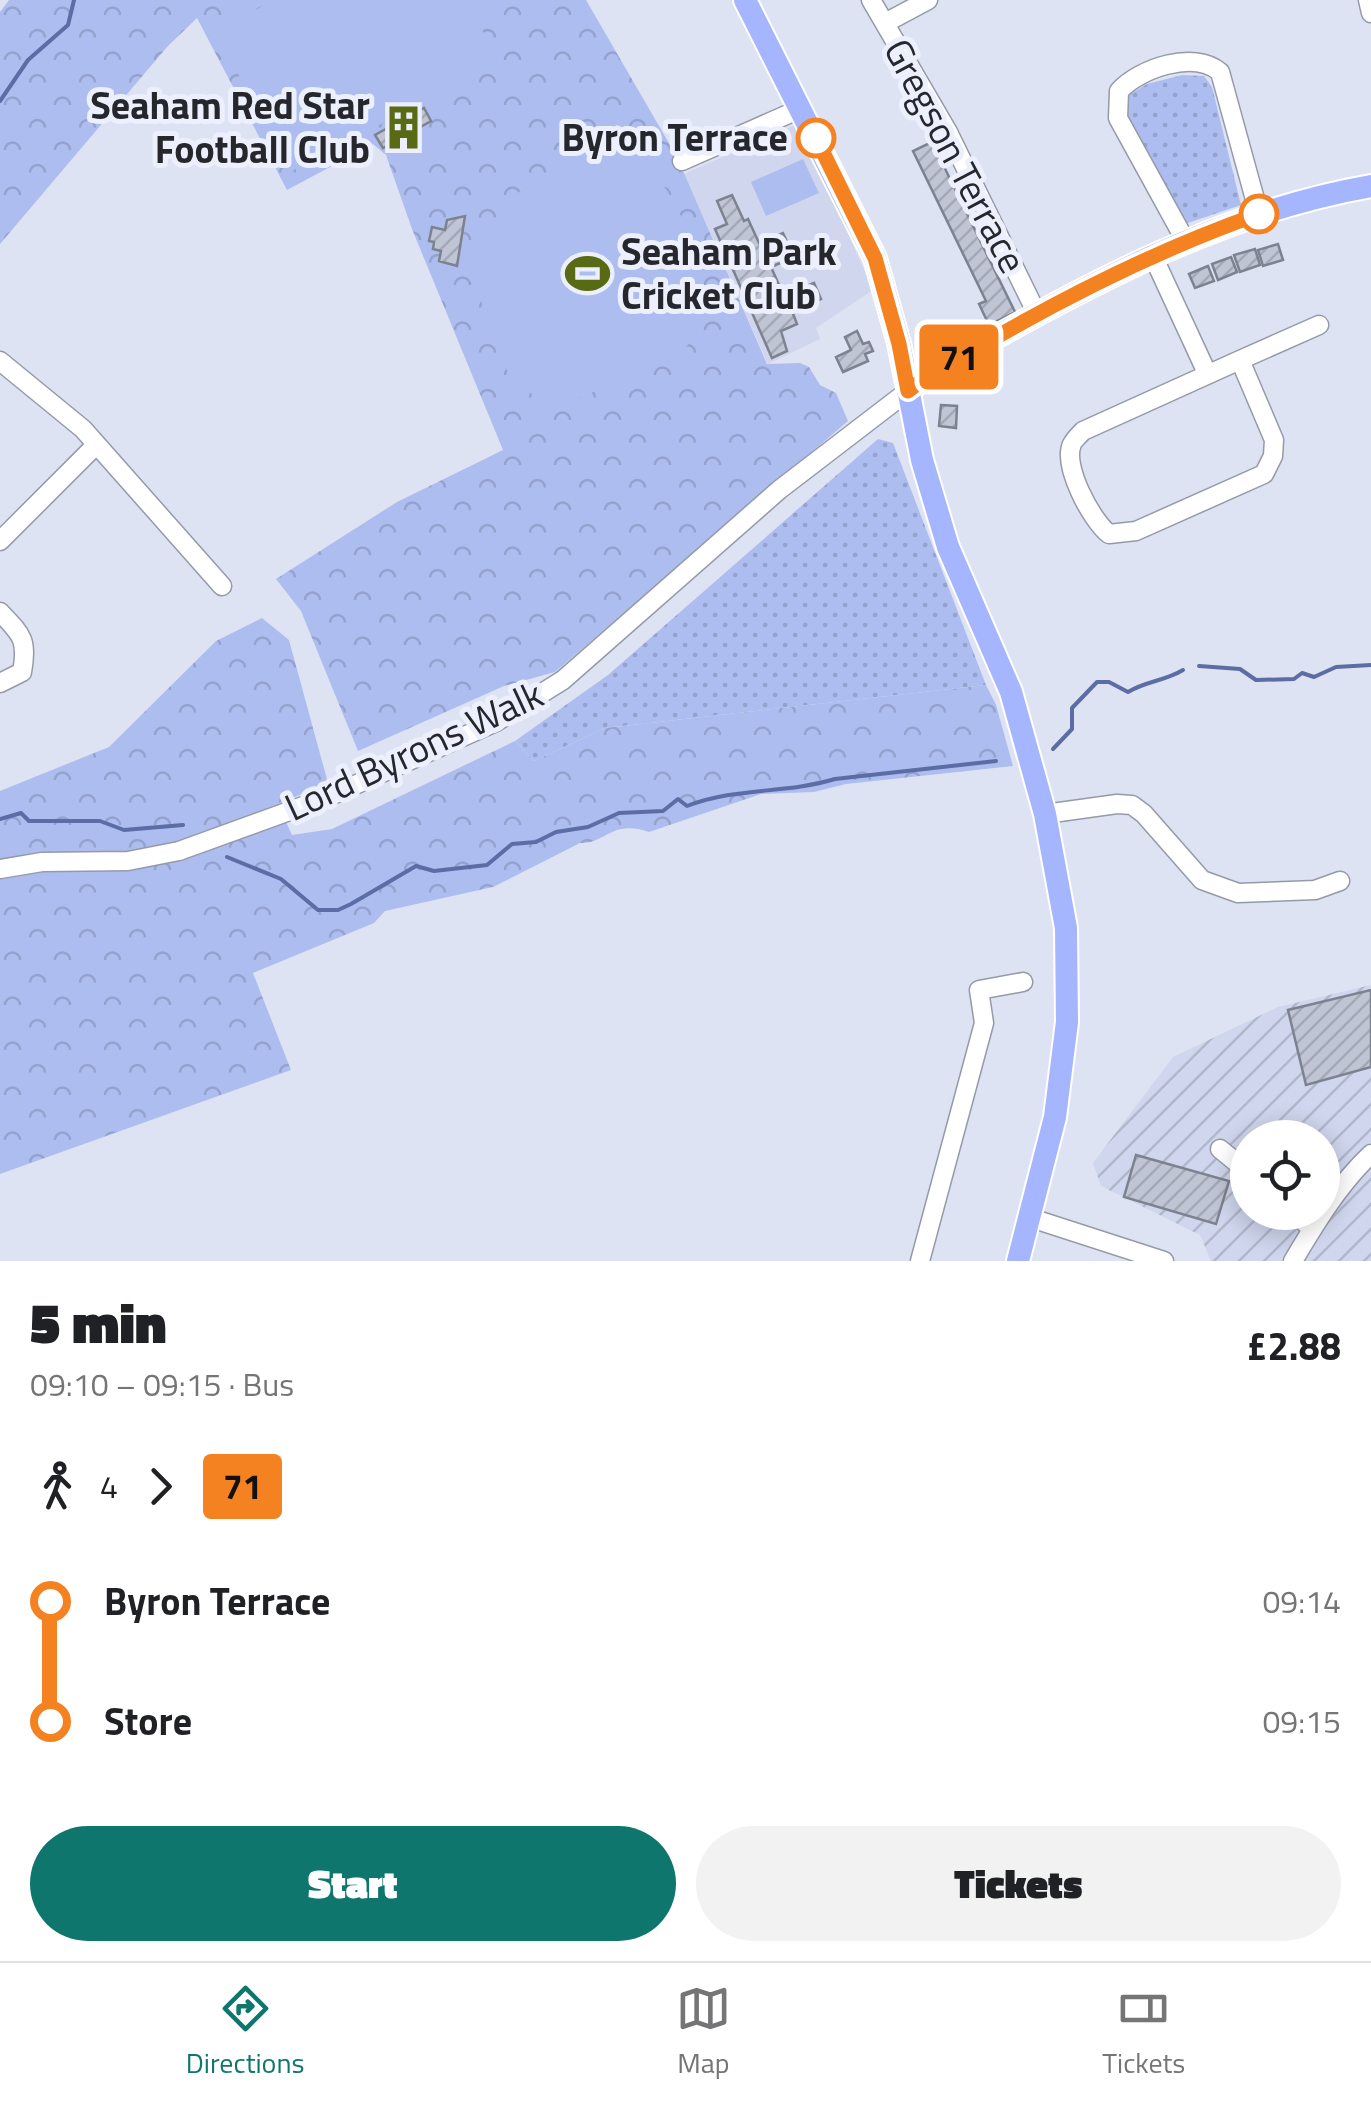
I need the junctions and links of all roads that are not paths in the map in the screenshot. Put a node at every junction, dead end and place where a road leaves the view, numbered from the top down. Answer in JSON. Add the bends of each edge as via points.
{"nodes":[{"id":1,"x":745,"y":0,"type":"edge"},
{"id":2,"x":872,"y":0,"type":"edge"},
{"id":3,"x":928,"y":0,"type":"edge"},
{"id":4,"x":1368,"y":0,"type":"edge"},
{"id":5,"x":1371,"y":13,"type":"edge"},
{"id":6,"x":885,"y":23,"type":"junction"},
{"id":7,"x":802,"y":108,"type":"junction"},
{"id":8,"x":682,"y":161,"type":"dead end"},
{"id":9,"x":1371,"y":186,"type":"edge"},
{"id":10,"x":1259,"y":214,"type":"junction"},
{"id":11,"x":1185,"y":240,"type":"junction"},
{"id":12,"x":1152,"y":254,"type":"junction"},
{"id":13,"x":1036,"y":314,"type":"junction"},
{"id":14,"x":1318,"y":325,"type":"dead end"},
{"id":15,"x":1240,"y":360,"type":"junction"},
{"id":16,"x":0,"y":361,"type":"edge"},
{"id":17,"x":1207,"y":372,"type":"junction"},
{"id":18,"x":908,"y":391,"type":"junction"},
{"id":19,"x":96,"y":444,"type":"junction"},
{"id":20,"x":0,"y":540,"type":"edge"},
{"id":21,"x":222,"y":586,"type":"dead end"},
{"id":22,"x":0,"y":612,"type":"edge"},
{"id":23,"x":0,"y":683,"type":"edge"},
{"id":24,"x":1043,"y":804,"type":"junction"},
{"id":25,"x":0,"y":869,"type":"edge"},
{"id":26,"x":1340,"y":881,"type":"dead end"},
{"id":27,"x":1023,"y":982,"type":"dead end"},
{"id":28,"x":1220,"y":1149,"type":"dead end"},
{"id":29,"x":1230,"y":1157,"type":"edge"},
{"id":30,"x":1367,"y":1166,"type":"edge"},
{"id":31,"x":1340,"y":1196,"type":"edge"},
{"id":32,"x":1030,"y":1218,"type":"junction"},
{"id":33,"x":1311,"y":1230,"type":"edge"},
{"id":34,"x":920,"y":1261,"type":"edge"},
{"id":35,"x":1018,"y":1261,"type":"edge"},
{"id":36,"x":1164,"y":1261,"type":"edge"},
{"id":37,"x":1293,"y":1261,"type":"edge"}],
"edges":[{"from":1,"to":7,"type":"main road"},
{"from":2,"to":6,"type":"street","name":"Gregson Terrace"},
{"from":3,"to":6,"type":"street"},
{"from":4,"to":5,"type":"street"},
{"from":6,"to":13,"type":"street","name":"Gregson Terrace","via":[[948,132]]},
{"from":7,"to":8,"type":"street"},
{"from":7,"to":18,"type":"main road","via":[[875,258]]},
{"from":9,"to":10,"type":"main road"},
{"from":10,"to":11,"type":"main road"},
{"from":10,"to":11,"type":"street","via":[[1220,72],[1194,61],[1142,74],[1119,91],[1118,118]]},
{"from":11,"to":12,"type":"main road"},
{"from":12,"to":13,"type":"main road"},
{"from":12,"to":17,"type":"street"},
{"from":13,"to":18,"type":"main road"},
{"from":14,"to":15,"type":"street"},
{"from":15,"to":17,"type":"street"},
{"from":15,"to":17,"type":"street","via":[[1274,440],[1264,474],[1136,532],[1110,534],[1089,512],[1070,460],[1072,443]]},
{"from":16,"to":19,"type":"street"},
{"from":18,"to":24,"type":"main road","via":[[948,546],[1011,692]]},
{"from":18,"to":25,"type":"street","name":"Lord Byrons Walk","via":[[779,490],[563,680],[496,722],[328,797],[179,851]]},
{"from":19,"to":20,"type":"street"},
{"from":19,"to":21,"type":"street"},
{"from":22,"to":23,"type":"street","via":[[22,635],[26,652],[22,672]]},
{"from":24,"to":26,"type":"street","via":[[1132,806],[1202,880],[1238,893],[1315,890]]},
{"from":24,"to":32,"type":"main road","via":[[1066,928],[1067,1022],[1055,1117]]},
{"from":27,"to":34,"type":"street","via":[[979,990],[984,1024]]},
{"from":28,"to":29,"type":"street"},
{"from":30,"to":31,"type":"street"},
{"from":32,"to":35,"type":"main road"},
{"from":32,"to":36,"type":"street"},
{"from":33,"to":37,"type":"street"}]}
